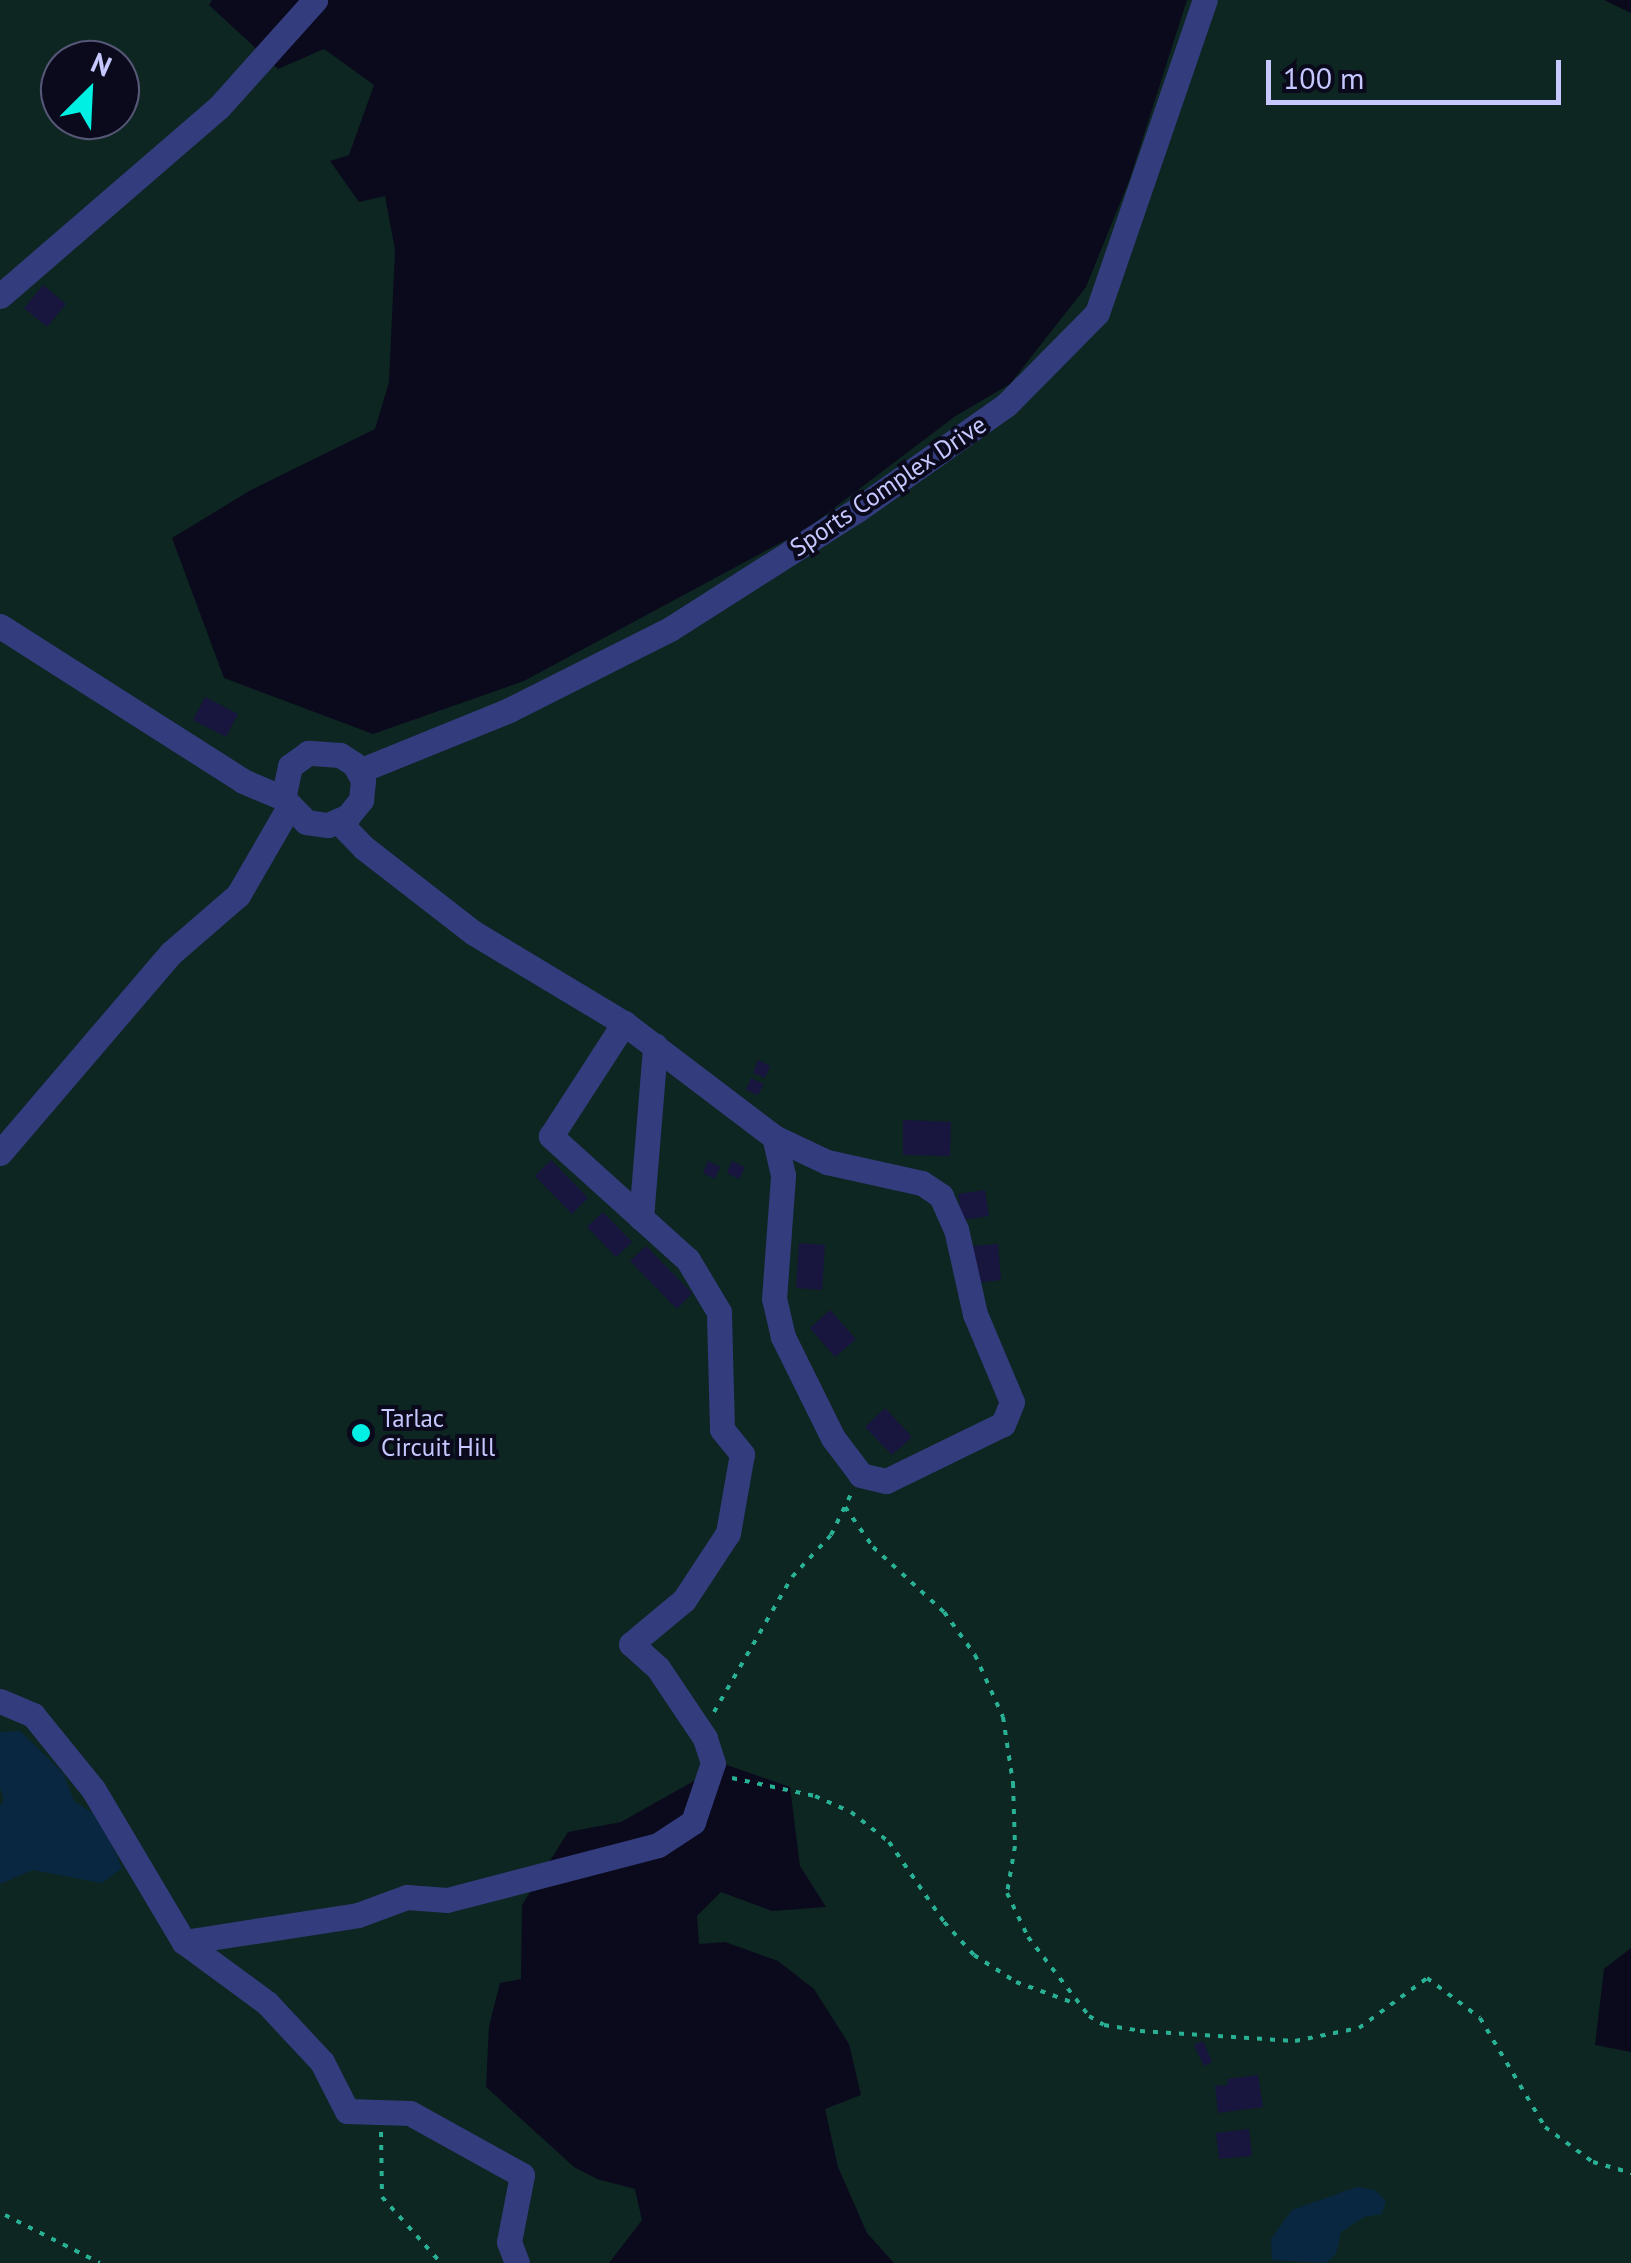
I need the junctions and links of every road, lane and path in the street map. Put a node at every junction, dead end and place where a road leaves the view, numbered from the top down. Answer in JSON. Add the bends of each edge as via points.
{"nodes":[{"id":1,"x":316,"y":0,"type":"edge"},
{"id":2,"x":1205,"y":0,"type":"edge"},
{"id":3,"x":0,"y":296,"type":"edge"},
{"id":4,"x":0,"y":626,"type":"edge"},
{"id":5,"x":359,"y":771,"type":"junction"},
{"id":6,"x":286,"y":802,"type":"junction"},
{"id":7,"x":339,"y":822,"type":"junction"},
{"id":8,"x":624,"y":1023,"type":"junction"},
{"id":9,"x":655,"y":1046,"type":"junction"},
{"id":10,"x":774,"y":1136,"type":"junction"},
{"id":11,"x":0,"y":1154,"type":"edge"},
{"id":12,"x":640,"y":1218,"type":"junction"},
{"id":13,"x":861,"y":1474,"type":"junction"},
{"id":14,"x":845,"y":1507,"type":"junction"},
{"id":15,"x":0,"y":1701,"type":"edge"},
{"id":16,"x":709,"y":1751,"type":"junction"},
{"id":17,"x":184,"y":1942,"type":"junction"},
{"id":18,"x":1081,"y":2006,"type":"junction"},
{"id":19,"x":381,"y":2112,"type":"junction"},
{"id":20,"x":1631,"y":2174,"type":"edge"},
{"id":21,"x":5,"y":2215,"type":"dead end"},
{"id":22,"x":100,"y":2263,"type":"edge"},
{"id":23,"x":441,"y":2263,"type":"edge"},
{"id":24,"x":516,"y":2263,"type":"edge"}],
"edges":[{"from":1,"to":3,"type":"street","via":[[219,108]]},
{"from":2,"to":5,"type":"street","name":"Sports Complex Drive","via":[[1097,313],[1006,405],[670,629],[509,710]]},
{"from":4,"to":6,"type":"street"},
{"from":5,"to":6,"type":"street","via":[[340,754],[308,753],[290,766]]},
{"from":5,"to":7,"type":"street","via":[[361,800]]},
{"from":6,"to":7,"type":"street","via":[[317,825]]},
{"from":6,"to":11,"type":"street","via":[[238,896],[171,953]]},
{"from":7,"to":8,"type":"street","via":[[474,933]]},
{"from":8,"to":9,"type":"street"},
{"from":8,"to":12,"type":"street","via":[[551,1136]]},
{"from":9,"to":10,"type":"street"},
{"from":9,"to":12,"type":"street"},
{"from":10,"to":13,"type":"street","via":[[783,1192],[774,1298],[783,1336],[834,1438]]},
{"from":10,"to":13,"type":"street","via":[[827,1162],[922,1183],[941,1196],[976,1314],[1012,1402],[1003,1424],[886,1481]]},
{"from":12,"to":16,"type":"street","via":[[688,1260],[719,1312],[722,1429],[742,1454],[728,1533],[684,1600],[631,1644],[658,1668]]},
{"from":13,"to":14,"type":"path"},
{"from":14,"to":16,"type":"path","via":[[830,1536],[792,1577],[717,1706]]},
{"from":14,"to":18,"type":"path","via":[[873,1547],[944,1612],[975,1655],[1003,1717],[1013,1783],[1015,1846],[1007,1892],[1028,1937]]},
{"from":15,"to":17,"type":"street","via":[[32,1715],[93,1789]]},
{"from":16,"to":17,"type":"street","via":[[693,1822],[658,1845],[446,1900],[407,1897],[358,1916]]},
{"from":16,"to":18,"type":"path","via":[[734,1780],[815,1796],[850,1812],[889,1842],[974,1955],[1016,1982]]},
{"from":17,"to":19,"type":"street","via":[[267,2003],[322,2062],[347,2112]]},
{"from":18,"to":20,"type":"path","via":[[1104,2024],[1140,2031],[1295,2041],[1359,2028],[1427,1978],[1480,2018],[1545,2127],[1593,2162]]},
{"from":19,"to":23,"type":"path","via":[[382,2198]]},
{"from":19,"to":24,"type":"street","via":[[410,2113],[522,2175],[510,2242]]},
{"from":21,"to":22,"type":"path"}]}
